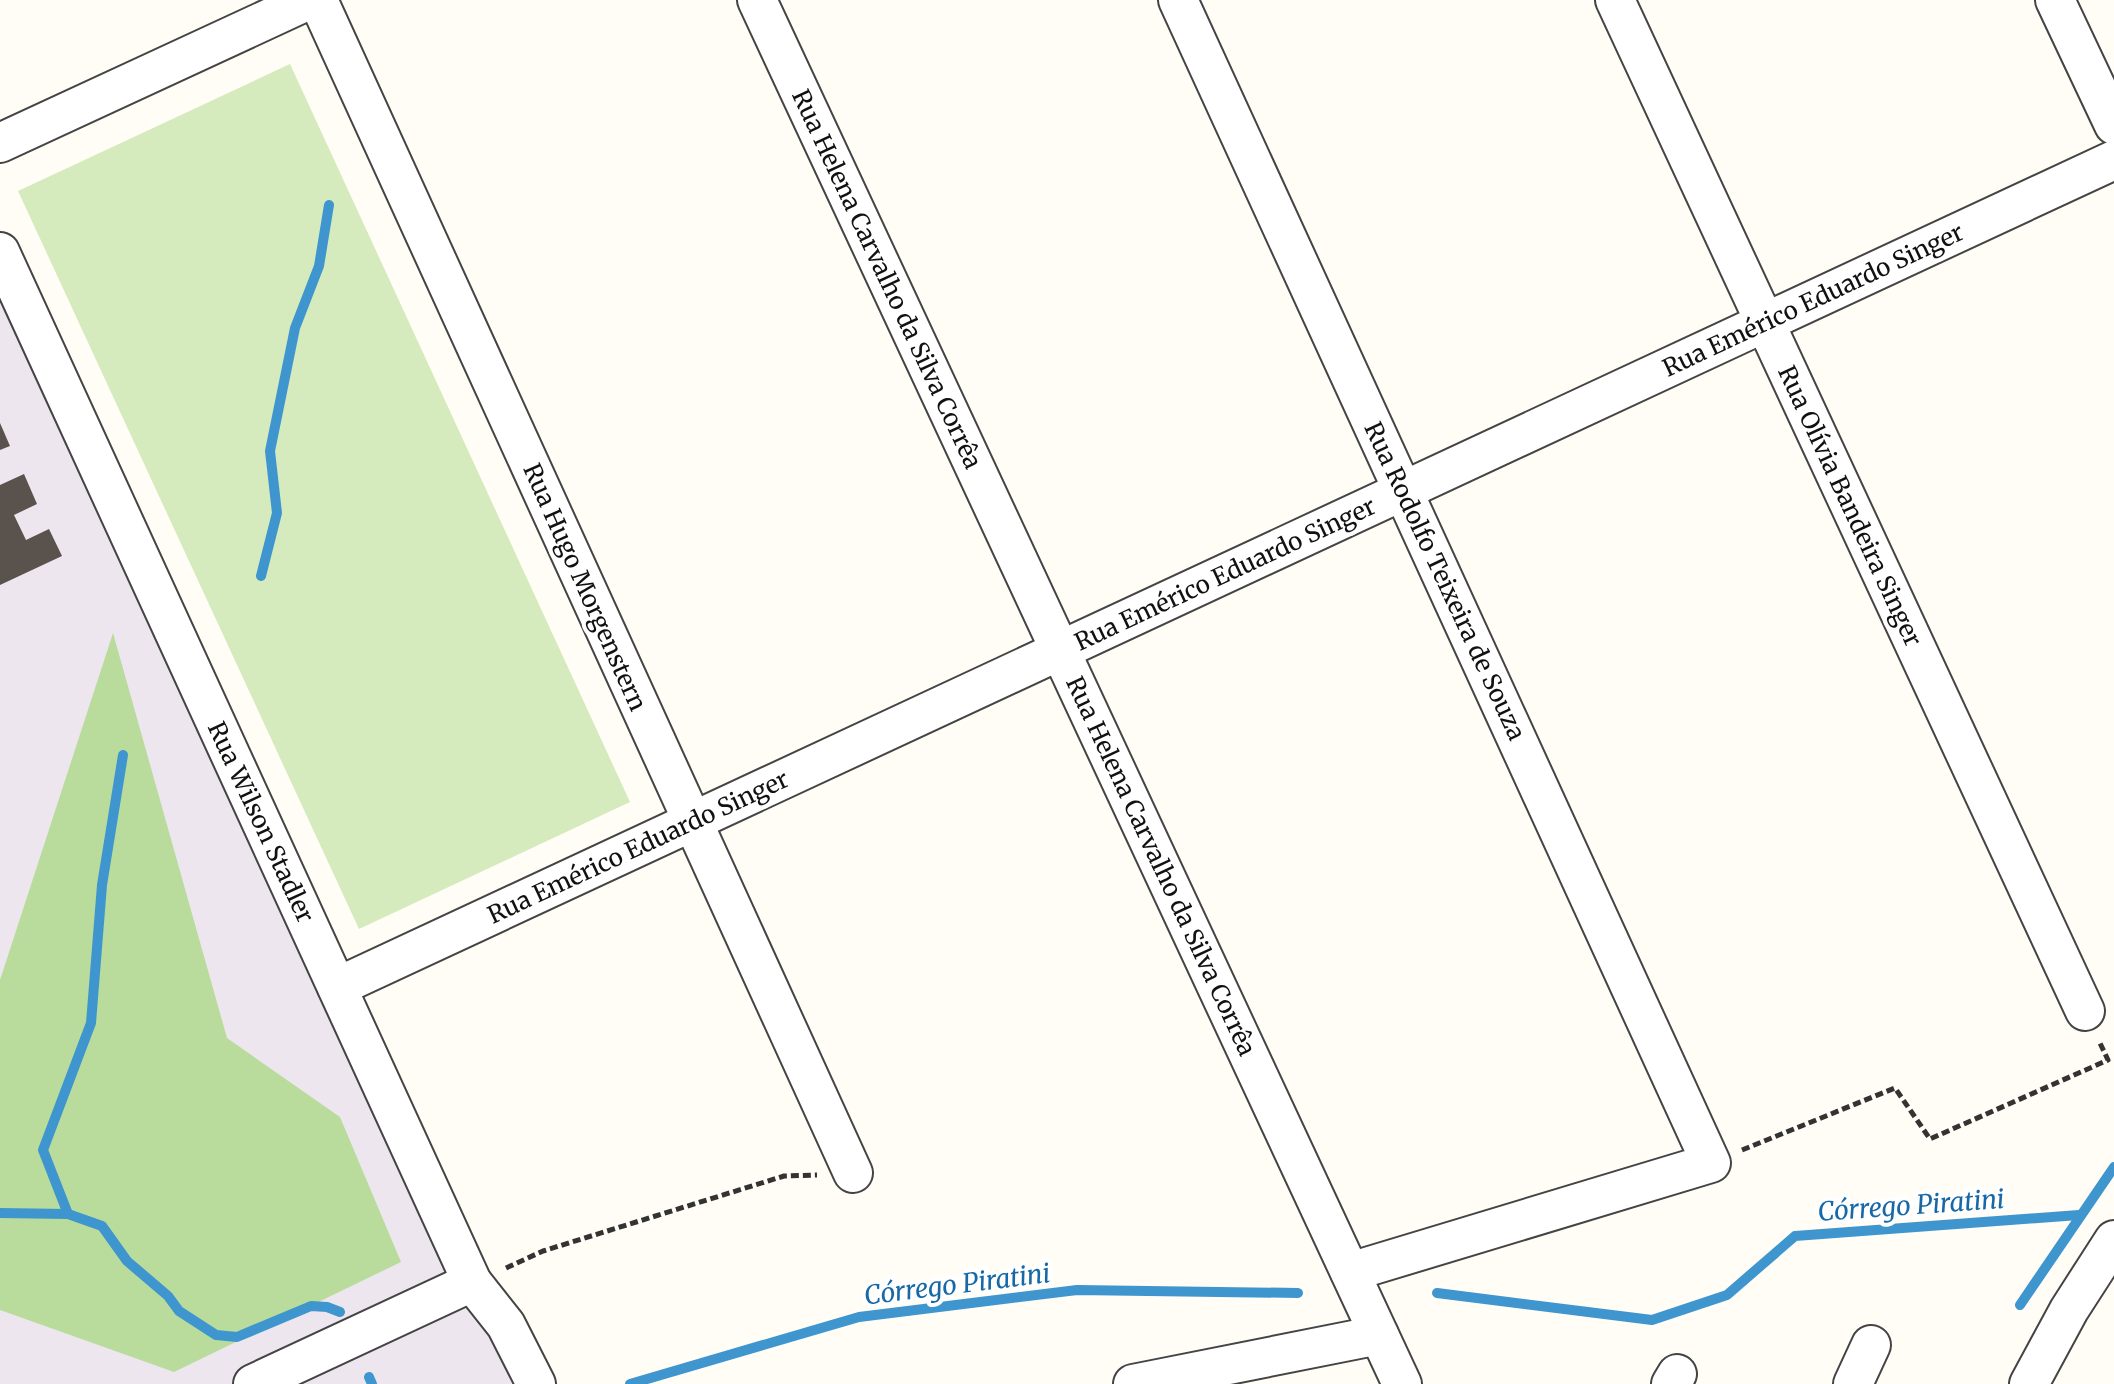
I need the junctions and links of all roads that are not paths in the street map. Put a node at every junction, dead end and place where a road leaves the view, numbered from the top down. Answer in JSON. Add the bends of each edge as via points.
{"nodes":[{"id":1,"x":309,"y":0,"type":"edge"},
{"id":2,"x":318,"y":0,"type":"edge"},
{"id":3,"x":757,"y":0,"type":"edge"},
{"id":4,"x":1178,"y":0,"type":"edge"},
{"id":5,"x":1615,"y":0,"type":"edge"},
{"id":6,"x":2055,"y":0,"type":"edge"},
{"id":7,"x":2114,"y":125,"type":"edge"},
{"id":8,"x":0,"y":143,"type":"edge"},
{"id":9,"x":2114,"y":160,"type":"edge"},
{"id":10,"x":0,"y":252,"type":"edge"},
{"id":11,"x":1765,"y":323,"type":"junction"},
{"id":12,"x":1403,"y":491,"type":"junction"},
{"id":13,"x":1060,"y":651,"type":"junction"},
{"id":14,"x":693,"y":822,"type":"junction"},
{"id":15,"x":337,"y":987,"type":"junction"},
{"id":16,"x":2085,"y":1011,"type":"road end"},
{"id":17,"x":853,"y":1173,"type":"road end"},
{"id":18,"x":2114,"y":1240,"type":"edge"},
{"id":19,"x":1350,"y":1272,"type":"junction"},
{"id":20,"x":472,"y":1282,"type":"junction"},
{"id":21,"x":1379,"y":1335,"type":"junction"},
{"id":22,"x":1871,"y":1345,"type":"dead end"},
{"id":23,"x":253,"y":1384,"type":"edge"},
{"id":24,"x":536,"y":1384,"type":"edge"},
{"id":25,"x":1133,"y":1384,"type":"edge"},
{"id":26,"x":1402,"y":1384,"type":"edge"},
{"id":27,"x":1853,"y":1384,"type":"edge"},
{"id":28,"x":2029,"y":1384,"type":"edge"}],
"edges":[{"from":1,"to":8,"type":"street"},
{"from":2,"to":14,"type":"street","name":"Rua Hugo Morgenstern"},
{"from":3,"to":13,"type":"street","name":"Rua Helena Carvalho da Silva Corrêa"},
{"from":4,"to":12,"type":"street","name":"Rua Rodolfo Teixeira de Souza"},
{"from":5,"to":11,"type":"street","name":"Rua Olívia Bandeira Singer"},
{"from":6,"to":7,"type":"street"},
{"from":9,"to":11,"type":"street","name":"Rua Emérico Eduardo Singer"},
{"from":10,"to":15,"type":"street","name":"Rua Wilson Stadler"},
{"from":11,"to":12,"type":"street","name":"Rua Emérico Eduardo Singer"},
{"from":11,"to":16,"type":"street","name":"Rua Olívia Bandeira Singer"},
{"from":12,"to":13,"type":"street","name":"Rua Emérico Eduardo Singer"},
{"from":12,"to":19,"type":"street","name":"Rua Rodolfo Teixeira de Souza","via":[[1711,1163]]},
{"from":13,"to":14,"type":"street","name":"Rua Emérico Eduardo Singer"},
{"from":13,"to":19,"type":"street","name":"Rua Helena Carvalho da Silva Corrêa"},
{"from":14,"to":15,"type":"street","name":"Rua Emérico Eduardo Singer"},
{"from":14,"to":17,"type":"street","name":"Rua Hugo Morgenstern"},
{"from":15,"to":20,"type":"street","name":"Rua Wilson Stadler"},
{"from":18,"to":28,"type":"street"},
{"from":19,"to":21,"type":"street","name":"Rua Helena Carvalho da Silva Corrêa"},
{"from":20,"to":23,"type":"street"},
{"from":20,"to":24,"type":"street","name":"Rua Wilson Stadler","via":[[506,1325]]},
{"from":21,"to":25,"type":"street"},
{"from":21,"to":26,"type":"street","name":"Rua Helena Carvalho da Silva Corrêa"},
{"from":22,"to":27,"type":"street"}]}
